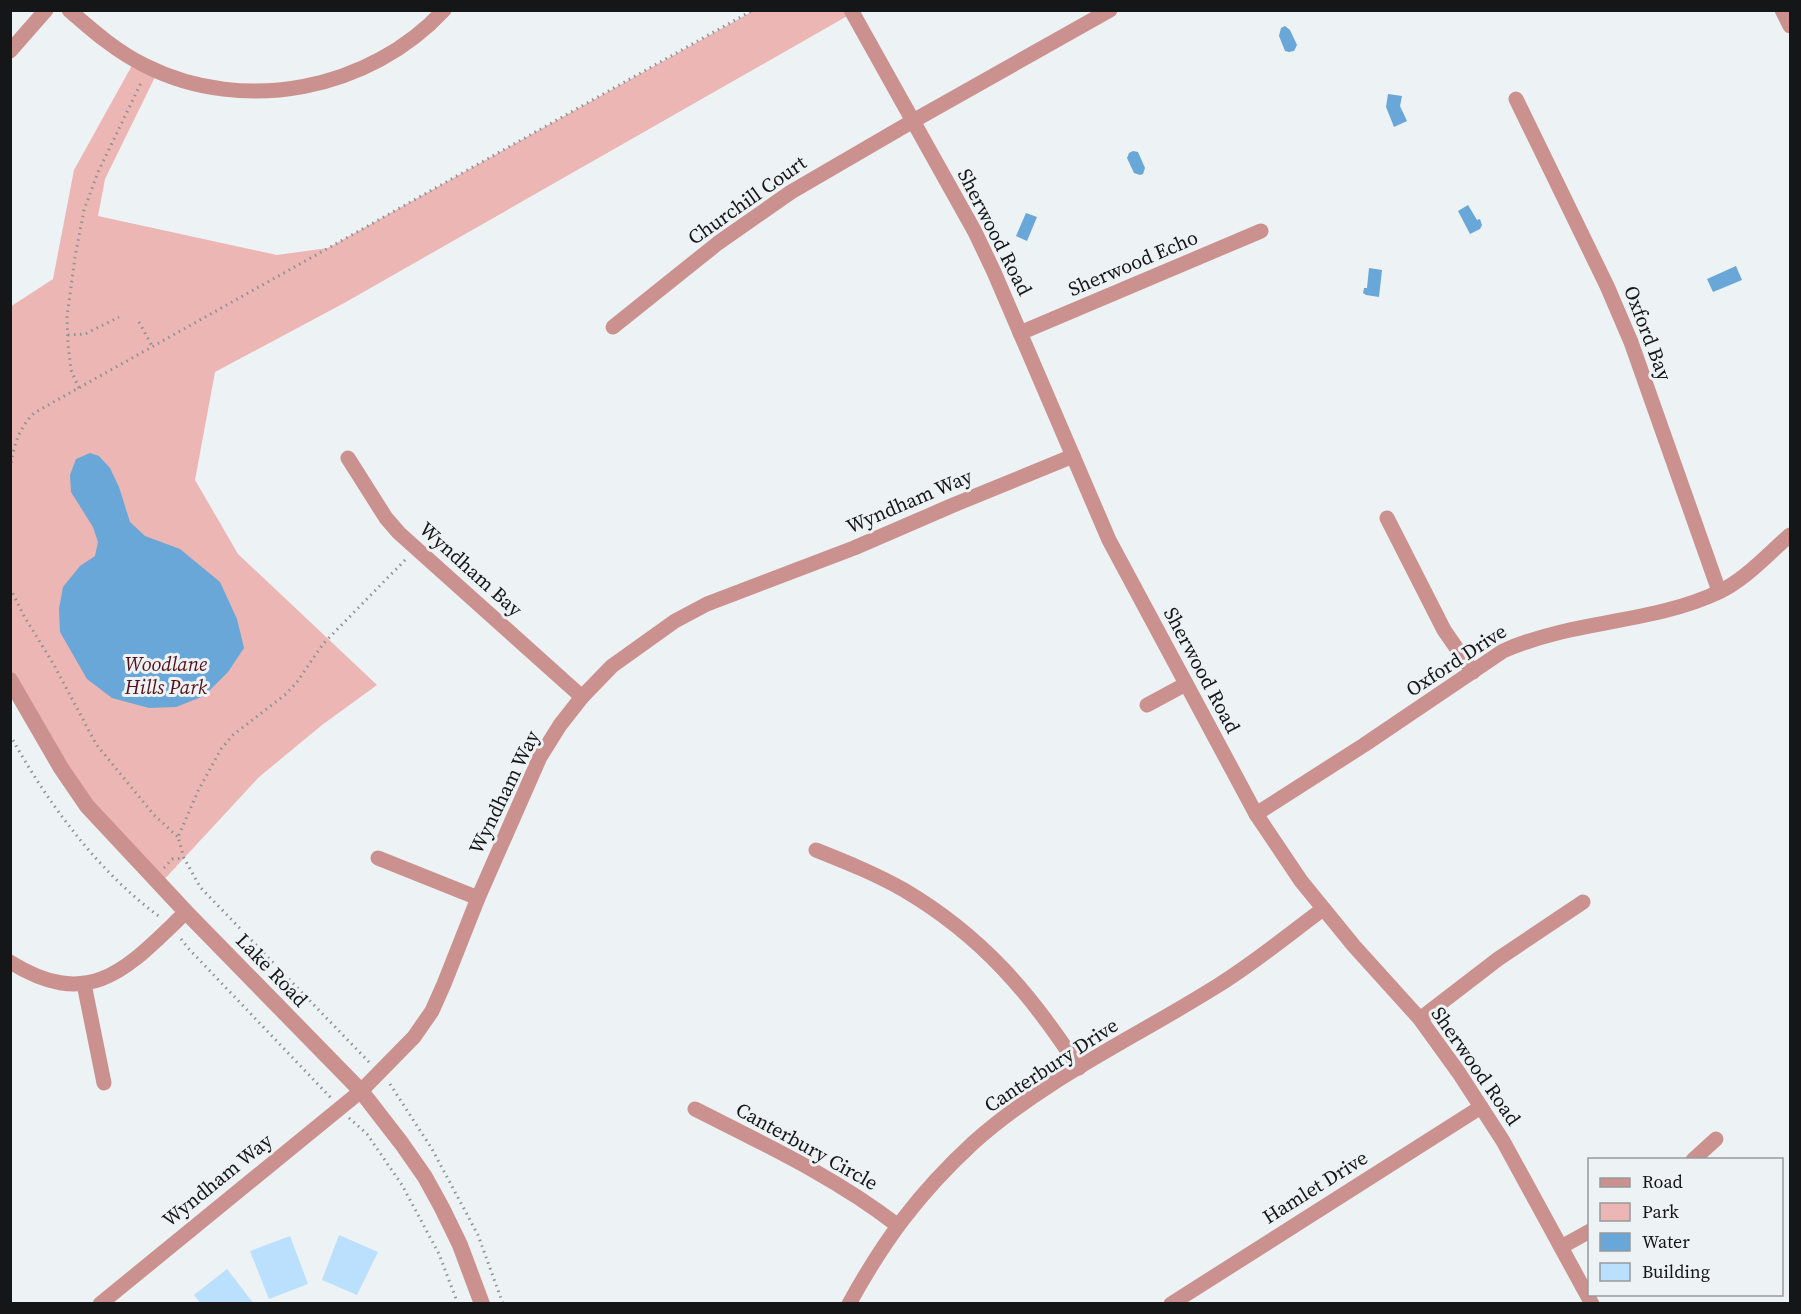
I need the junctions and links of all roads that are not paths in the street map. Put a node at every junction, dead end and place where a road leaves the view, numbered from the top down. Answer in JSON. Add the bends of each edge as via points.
{"nodes":[{"id":1,"x":46,"y":10,"type":"edge"},
{"id":2,"x":69,"y":10,"type":"edge"},
{"id":3,"x":444,"y":10,"type":"edge"},
{"id":4,"x":851,"y":10,"type":"edge"},
{"id":5,"x":1110,"y":10,"type":"edge"},
{"id":6,"x":1782,"y":10,"type":"edge"},
{"id":7,"x":1791,"y":26,"type":"edge"},
{"id":8,"x":10,"y":51,"type":"edge"},
{"id":9,"x":1516,"y":99,"type":"dead end"},
{"id":10,"x":913,"y":121,"type":"junction"},
{"id":11,"x":1262,"y":231,"type":"dead end"},
{"id":12,"x":613,"y":327,"type":"dead end"},
{"id":13,"x":1020,"y":333,"type":"junction"},
{"id":14,"x":1073,"y":456,"type":"junction"},
{"id":15,"x":348,"y":458,"type":"dead end"},
{"id":16,"x":1387,"y":518,"type":"dead end"},
{"id":17,"x":1791,"y":535,"type":"edge"},
{"id":18,"x":1719,"y":591,"type":"junction"},
{"id":19,"x":1473,"y":672,"type":"junction"},
{"id":20,"x":10,"y":680,"type":"edge"},
{"id":21,"x":1186,"y":684,"type":"junction"},
{"id":22,"x":582,"y":697,"type":"junction"},
{"id":23,"x":1148,"y":705,"type":"dead end"},
{"id":24,"x":1256,"y":814,"type":"junction"},
{"id":25,"x":816,"y":850,"type":"dead end"},
{"id":26,"x":378,"y":858,"type":"dead end"},
{"id":27,"x":478,"y":898,"type":"junction"},
{"id":28,"x":1582,"y":902,"type":"dead end"},
{"id":29,"x":1323,"y":909,"type":"junction"},
{"id":30,"x":186,"y":912,"type":"junction"},
{"id":31,"x":10,"y":962,"type":"edge"},
{"id":32,"x":84,"y":984,"type":"junction"},
{"id":33,"x":1420,"y":1019,"type":"junction"},
{"id":34,"x":1080,"y":1068,"type":"junction"},
{"id":35,"x":104,"y":1083,"type":"dead end"},
{"id":36,"x":361,"y":1091,"type":"junction"},
{"id":37,"x":1481,"y":1107,"type":"junction"},
{"id":38,"x":695,"y":1109,"type":"dead end"},
{"id":39,"x":1716,"y":1139,"type":"dead end"},
{"id":40,"x":1695,"y":1158,"type":"edge"},
{"id":41,"x":897,"y":1225,"type":"junction"},
{"id":42,"x":1588,"y":1232,"type":"edge"},
{"id":43,"x":1561,"y":1247,"type":"junction"},
{"id":44,"x":100,"y":1304,"type":"edge"},
{"id":45,"x":482,"y":1304,"type":"edge"},
{"id":46,"x":849,"y":1304,"type":"edge"},
{"id":47,"x":1171,"y":1304,"type":"edge"},
{"id":48,"x":1592,"y":1304,"type":"edge"}],
"edges":[{"from":1,"to":8,"type":"street"},
{"from":2,"to":3,"type":"street","via":[[102,39],[148,67],[193,83],[269,90],[310,86],[362,69],[389,56]]},
{"from":4,"to":10,"type":"street","name":"Sherwood Road"},
{"from":5,"to":10,"type":"street","name":"Churchill Court"},
{"from":6,"to":7,"type":"street"},
{"from":9,"to":18,"type":"street","name":"Oxford Bay","via":[[1607,286]]},
{"from":10,"to":12,"type":"street","name":"Churchill Court","via":[[747,221]]},
{"from":10,"to":13,"type":"street","name":"Sherwood Road","via":[[980,242]]},
{"from":11,"to":13,"type":"street","name":"Sherwood Echo"},
{"from":13,"to":14,"type":"street","name":"Sherwood Road"},
{"from":14,"to":21,"type":"street","name":"Sherwood Road","via":[[1109,540]]},
{"from":14,"to":22,"type":"street","name":"Wyndham Way","via":[[854,548],[707,604],[644,641]]},
{"from":15,"to":22,"type":"street","name":"Wyndham Bay","via":[[386,518],[415,549]]},
{"from":16,"to":19,"type":"street","via":[[1444,630]]},
{"from":17,"to":18,"type":"street","name":"Oxford Drive"},
{"from":18,"to":19,"type":"street","name":"Oxford Drive","via":[[1676,608],[1528,640],[1503,651]]},
{"from":19,"to":24,"type":"street","name":"Oxford Drive"},
{"from":20,"to":30,"type":"street","name":"Lake Road","via":[[87,806]]},
{"from":21,"to":23,"type":"street"},
{"from":21,"to":24,"type":"street","name":"Sherwood Road"},
{"from":22,"to":27,"type":"street","name":"Wyndham Way","via":[[540,757]]},
{"from":24,"to":29,"type":"street","name":"Sherwood Road"},
{"from":25,"to":34,"type":"street","via":[[902,889],[941,913],[1001,965],[1033,1001]]},
{"from":26,"to":27,"type":"street"},
{"from":27,"to":36,"type":"street","name":"Wyndham Way","via":[[432,1011],[414,1037]]},
{"from":28,"to":33,"type":"street"},
{"from":29,"to":33,"type":"street","name":"Sherwood Road"},
{"from":29,"to":34,"type":"street","name":"Canterbury Drive","via":[[1234,975]]},
{"from":30,"to":32,"type":"street","via":[[134,961],[118,972]]},
{"from":30,"to":36,"type":"street","name":"Lake Road"},
{"from":31,"to":32,"type":"street","via":[[58,983]]},
{"from":32,"to":35,"type":"street"},
{"from":33,"to":37,"type":"street","name":"Sherwood Road"},
{"from":34,"to":41,"type":"street","name":"Canterbury Drive","via":[[974,1143]]},
{"from":36,"to":44,"type":"street","name":"Wyndham Way"},
{"from":36,"to":45,"type":"street","name":"Lake Road","via":[[425,1177],[460,1245]]},
{"from":37,"to":43,"type":"street","name":"Sherwood Road"},
{"from":37,"to":47,"type":"street","name":"Hamlet Drive"},
{"from":38,"to":41,"type":"street","name":"Canterbury Circle","via":[[826,1176]]},
{"from":39,"to":40,"type":"street"},
{"from":41,"to":46,"type":"street","name":"Canterbury Drive"},
{"from":42,"to":43,"type":"street"},
{"from":43,"to":48,"type":"street","name":"Sherwood Road"}]}
